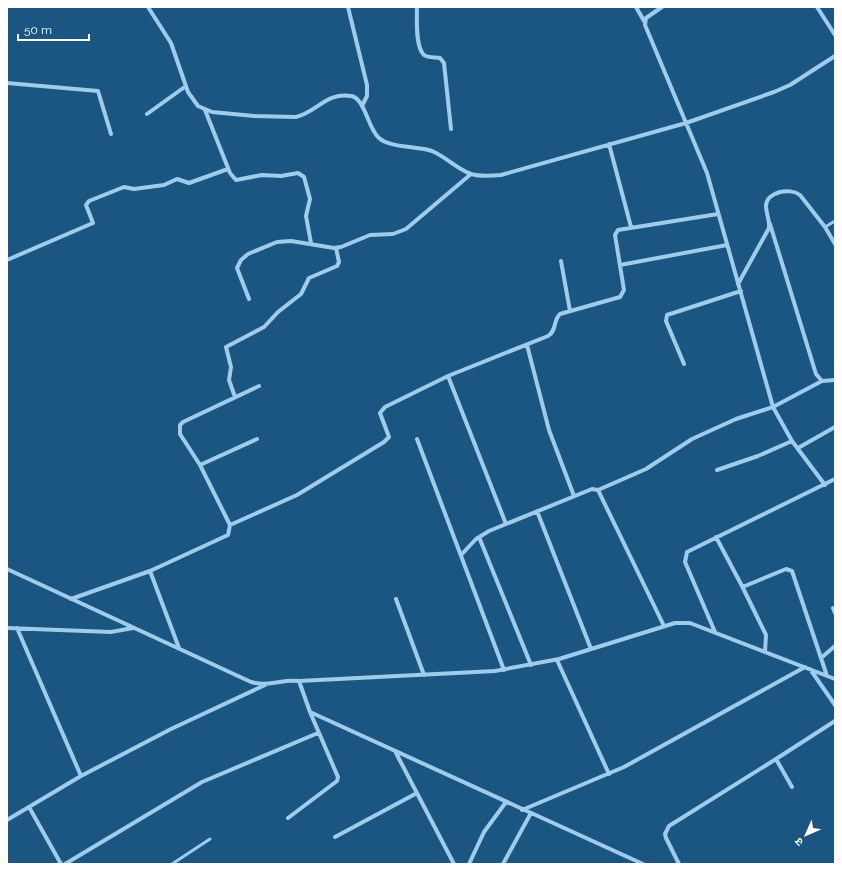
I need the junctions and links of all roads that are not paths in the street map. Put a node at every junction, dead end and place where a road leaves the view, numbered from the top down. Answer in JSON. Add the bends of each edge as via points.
{"nodes":[{"id":1,"x":148,"y":7,"type":"edge"},
{"id":2,"x":348,"y":7,"type":"edge"},
{"id":3,"x":417,"y":7,"type":"edge"},
{"id":4,"x":636,"y":7,"type":"edge"},
{"id":5,"x":662,"y":7,"type":"edge"},
{"id":6,"x":817,"y":7,"type":"edge"},
{"id":7,"x":644,"y":21,"type":"junction"},
{"id":8,"x":835,"y":35,"type":"edge"},
{"id":9,"x":835,"y":56,"type":"edge"},
{"id":10,"x":7,"y":83,"type":"edge"},
{"id":11,"x":186,"y":86,"type":"junction"},
{"id":12,"x":362,"y":106,"type":"junction"},
{"id":13,"x":205,"y":110,"type":"junction"},
{"id":14,"x":147,"y":114,"type":"dead end"},
{"id":15,"x":686,"y":123,"type":"junction"},
{"id":16,"x":451,"y":129,"type":"dead end"},
{"id":17,"x":111,"y":134,"type":"dead end"},
{"id":18,"x":609,"y":144,"type":"junction"},
{"id":19,"x":228,"y":168,"type":"junction"},
{"id":20,"x":471,"y":174,"type":"junction"},
{"id":21,"x":718,"y":214,"type":"junction"},
{"id":22,"x":835,"y":221,"type":"edge"},
{"id":23,"x":769,"y":222,"type":"junction"},
{"id":24,"x":632,"y":227,"type":"junction"},
{"id":25,"x":825,"y":227,"type":"junction"},
{"id":26,"x":311,"y":243,"type":"junction"},
{"id":27,"x":835,"y":244,"type":"edge"},
{"id":28,"x":727,"y":245,"type":"junction"},
{"id":29,"x":336,"y":248,"type":"junction"},
{"id":30,"x":7,"y":260,"type":"edge"},
{"id":31,"x":561,"y":261,"type":"dead end"},
{"id":32,"x":620,"y":265,"type":"junction"},
{"id":33,"x":738,"y":284,"type":"junction"},
{"id":34,"x":741,"y":291,"type":"junction"},
{"id":35,"x":250,"y":298,"type":"dead end"},
{"id":36,"x":570,"y":311,"type":"junction"},
{"id":37,"x":527,"y":345,"type":"junction"},
{"id":38,"x":684,"y":364,"type":"dead end"},
{"id":39,"x":448,"y":376,"type":"junction"},
{"id":40,"x":835,"y":380,"type":"edge"},
{"id":41,"x":822,"y":381,"type":"junction"},
{"id":42,"x":259,"y":386,"type":"dead end"},
{"id":43,"x":235,"y":397,"type":"junction"},
{"id":44,"x":773,"y":407,"type":"junction"},
{"id":45,"x":835,"y":426,"type":"edge"},
{"id":46,"x":257,"y":439,"type":"dead end"},
{"id":47,"x":417,"y":439,"type":"dead end"},
{"id":48,"x":792,"y":441,"type":"junction"},
{"id":49,"x":798,"y":448,"type":"junction"},
{"id":50,"x":200,"y":465,"type":"junction"},
{"id":51,"x":717,"y":470,"type":"dead end"},
{"id":52,"x":835,"y":479,"type":"edge"},
{"id":53,"x":824,"y":485,"type":"junction"},
{"id":54,"x":598,"y":490,"type":"junction"},
{"id":55,"x":574,"y":496,"type":"junction"},
{"id":56,"x":537,"y":512,"type":"junction"},
{"id":57,"x":506,"y":524,"type":"junction"},
{"id":58,"x":230,"y":525,"type":"junction"},
{"id":59,"x":479,"y":537,"type":"junction"},
{"id":60,"x":716,"y":537,"type":"junction"},
{"id":61,"x":461,"y":555,"type":"junction"},
{"id":62,"x":7,"y":569,"type":"edge"},
{"id":63,"x":150,"y":571,"type":"junction"},
{"id":64,"x":742,"y":586,"type":"junction"},
{"id":65,"x":71,"y":599,"type":"junction"},
{"id":66,"x":396,"y":599,"type":"dead end"},
{"id":67,"x":833,"y":608,"type":"dead end"},
{"id":68,"x":835,"y":613,"type":"edge"},
{"id":69,"x":664,"y":626,"type":"junction"},
{"id":70,"x":7,"y":628,"type":"edge"},
{"id":71,"x":16,"y":628,"type":"junction"},
{"id":72,"x":133,"y":628,"type":"junction"},
{"id":73,"x":715,"y":632,"type":"junction"},
{"id":74,"x":835,"y":646,"type":"edge"},
{"id":75,"x":179,"y":648,"type":"junction"},
{"id":76,"x":591,"y":649,"type":"junction"},
{"id":77,"x":765,"y":652,"type":"junction"},
{"id":78,"x":821,"y":658,"type":"junction"},
{"id":79,"x":557,"y":660,"type":"junction"},
{"id":80,"x":531,"y":665,"type":"junction"},
{"id":81,"x":807,"y":668,"type":"junction"},
{"id":82,"x":504,"y":670,"type":"junction"},
{"id":83,"x":424,"y":675,"type":"junction"},
{"id":84,"x":827,"y":676,"type":"junction"},
{"id":85,"x":835,"y":679,"type":"edge"},
{"id":86,"x":299,"y":681,"type":"junction"},
{"id":87,"x":266,"y":685,"type":"junction"},
{"id":88,"x":835,"y":705,"type":"edge"},
{"id":89,"x":310,"y":712,"type":"junction"},
{"id":90,"x":835,"y":721,"type":"edge"},
{"id":91,"x":318,"y":733,"type":"junction"},
{"id":92,"x":396,"y":752,"type":"junction"},
{"id":93,"x":776,"y":760,"type":"junction"},
{"id":94,"x":609,"y":774,"type":"junction"},
{"id":95,"x":81,"y":776,"type":"junction"},
{"id":96,"x":792,"y":787,"type":"dead end"},
{"id":97,"x":417,"y":793,"type":"junction"},
{"id":98,"x":506,"y":802,"type":"junction"},
{"id":99,"x":29,"y":807,"type":"junction"},
{"id":100,"x":522,"y":810,"type":"junction"},
{"id":101,"x":531,"y":813,"type":"junction"},
{"id":102,"x":288,"y":818,"type":"dead end"},
{"id":103,"x":7,"y":820,"type":"edge"},
{"id":104,"x":336,"y":837,"type":"dead end"},
{"id":105,"x":210,"y":839,"type":"dead end"},
{"id":106,"x":61,"y":864,"type":"edge"},
{"id":107,"x":64,"y":864,"type":"edge"},
{"id":108,"x":172,"y":864,"type":"edge"},
{"id":109,"x":454,"y":864,"type":"edge"},
{"id":110,"x":469,"y":864,"type":"edge"},
{"id":111,"x":503,"y":864,"type":"edge"},
{"id":112,"x":642,"y":864,"type":"edge"},
{"id":113,"x":679,"y":864,"type":"edge"}],
"edges":[{"from":1,"to":11,"type":"street","via":[[171,43]]},
{"from":2,"to":12,"type":"street","via":[[367,85]]},
{"from":3,"to":16,"type":"street","via":[[417,33],[421,50],[427,56],[440,58],[444,63]]},
{"from":4,"to":7,"type":"street"},
{"from":5,"to":7,"type":"street"},
{"from":6,"to":8,"type":"street"},
{"from":7,"to":15,"type":"street"},
{"from":9,"to":15,"type":"street","via":[[790,85]]},
{"from":10,"to":17,"type":"street","via":[[98,91]]},
{"from":11,"to":13,"type":"street","via":[[192,99]]},
{"from":11,"to":14,"type":"street"},
{"from":12,"to":13,"type":"street","via":[[351,96],[329,98],[296,117],[254,116]]},
{"from":12,"to":20,"type":"street","via":[[373,131],[379,138],[386,142],[433,152]]},
{"from":13,"to":19,"type":"street"},
{"from":15,"to":18,"type":"street"},
{"from":15,"to":21,"type":"street","via":[[704,163]]},
{"from":18,"to":20,"type":"street","via":[[501,175],[484,177]]},
{"from":18,"to":24,"type":"street"},
{"from":19,"to":26,"type":"street","via":[[236,180],[262,174],[302,174],[310,199],[306,216]]},
{"from":19,"to":30,"type":"street","via":[[190,184],[177,179],[164,185],[134,189],[124,187],[89,201],[86,205],[93,221],[91,224]]},
{"from":20,"to":29,"type":"street","via":[[406,229],[394,234],[370,235]]},
{"from":21,"to":24,"type":"street"},
{"from":21,"to":28,"type":"street"},
{"from":22,"to":25,"type":"lane"},
{"from":23,"to":25,"type":"street","via":[[767,200],[787,190],[800,195]]},
{"from":23,"to":33,"type":"street","via":[[769,228]]},
{"from":23,"to":41,"type":"street","via":[[816,374]]},
{"from":24,"to":32,"type":"street","via":[[616,232]]},
{"from":25,"to":27,"type":"street"},
{"from":26,"to":29,"type":"street"},
{"from":26,"to":35,"type":"street","via":[[277,242],[240,260],[237,268]]},
{"from":28,"to":32,"type":"street"},
{"from":28,"to":33,"type":"street"},
{"from":29,"to":43,"type":"street","via":[[339,262],[337,266],[309,278],[301,294],[264,327],[226,347],[231,367],[229,380]]},
{"from":31,"to":36,"type":"street"},
{"from":32,"to":36,"type":"street","via":[[624,290],[622,295]]},
{"from":33,"to":34,"type":"street"},
{"from":34,"to":38,"type":"street","via":[[667,315],[666,321]]},
{"from":34,"to":44,"type":"street"},
{"from":36,"to":37,"type":"street","via":[[558,316],[552,334]]},
{"from":37,"to":39,"type":"street"},
{"from":37,"to":55,"type":"street","via":[[549,430]]},
{"from":39,"to":57,"type":"street"},
{"from":39,"to":58,"type":"street","via":[[382,410],[381,417],[388,437],[384,442],[297,495]]},
{"from":40,"to":41,"type":"street"},
{"from":41,"to":44,"type":"street"},
{"from":42,"to":43,"type":"street"},
{"from":43,"to":50,"type":"street","via":[[180,425],[180,434]]},
{"from":44,"to":48,"type":"street"},
{"from":44,"to":54,"type":"street","via":[[736,418],[692,439],[646,469]]},
{"from":45,"to":49,"type":"street"},
{"from":46,"to":50,"type":"street"},
{"from":47,"to":61,"type":"street"},
{"from":48,"to":49,"type":"street"},
{"from":48,"to":51,"type":"street"},
{"from":49,"to":53,"type":"street"},
{"from":50,"to":58,"type":"street"},
{"from":52,"to":53,"type":"street"},
{"from":53,"to":60,"type":"street"},
{"from":54,"to":55,"type":"street","via":[[592,489]]},
{"from":54,"to":69,"type":"street"},
{"from":55,"to":56,"type":"street"},
{"from":56,"to":57,"type":"street"},
{"from":56,"to":76,"type":"street"},
{"from":57,"to":59,"type":"street"},
{"from":58,"to":63,"type":"street","via":[[228,535],[224,538]]},
{"from":59,"to":61,"type":"street"},
{"from":59,"to":80,"type":"street"},
{"from":60,"to":64,"type":"street"},
{"from":60,"to":73,"type":"street","via":[[691,549],[685,557]]},
{"from":61,"to":82,"type":"street"},
{"from":62,"to":65,"type":"street"},
{"from":63,"to":65,"type":"street"},
{"from":63,"to":75,"type":"street"},
{"from":64,"to":77,"type":"street","via":[[766,635]]},
{"from":64,"to":78,"type":"street","via":[[786,570],[792,571]]},
{"from":65,"to":72,"type":"street"},
{"from":66,"to":83,"type":"street"},
{"from":67,"to":68,"type":"street"},
{"from":69,"to":73,"type":"street","via":[[690,623]]},
{"from":69,"to":76,"type":"street"},
{"from":70,"to":71,"type":"street"},
{"from":71,"to":72,"type":"street","via":[[111,632]]},
{"from":71,"to":95,"type":"street"},
{"from":72,"to":75,"type":"street"},
{"from":73,"to":77,"type":"street"},
{"from":74,"to":78,"type":"street"},
{"from":75,"to":87,"type":"street","via":[[251,682]]},
{"from":76,"to":79,"type":"street"},
{"from":77,"to":81,"type":"street"},
{"from":78,"to":84,"type":"street"},
{"from":79,"to":80,"type":"street"},
{"from":79,"to":94,"type":"street"},
{"from":80,"to":82,"type":"street"},
{"from":81,"to":84,"type":"street"},
{"from":81,"to":88,"type":"street"},
{"from":81,"to":94,"type":"street"},
{"from":82,"to":83,"type":"street"},
{"from":83,"to":86,"type":"street"},
{"from":84,"to":85,"type":"street"},
{"from":86,"to":87,"type":"street","via":[[289,680]]},
{"from":86,"to":89,"type":"street"},
{"from":87,"to":95,"type":"street","via":[[171,729]]},
{"from":89,"to":91,"type":"street"},
{"from":89,"to":92,"type":"street"},
{"from":90,"to":93,"type":"street"},
{"from":91,"to":102,"type":"street","via":[[338,776],[337,781]]},
{"from":91,"to":107,"type":"street","via":[[202,782]]},
{"from":92,"to":97,"type":"street"},
{"from":92,"to":98,"type":"street"},
{"from":93,"to":96,"type":"street"},
{"from":93,"to":113,"type":"street","via":[[669,826],[666,838]]},
{"from":94,"to":100,"type":"street"},
{"from":95,"to":99,"type":"street"},
{"from":97,"to":104,"type":"street"},
{"from":97,"to":109,"type":"street"},
{"from":98,"to":100,"type":"street"},
{"from":98,"to":110,"type":"street","via":[[484,832]]},
{"from":99,"to":103,"type":"street"},
{"from":99,"to":106,"type":"street"},
{"from":100,"to":101,"type":"street"},
{"from":101,"to":111,"type":"street"},
{"from":101,"to":112,"type":"street"},
{"from":105,"to":108,"type":"lane"}]}
